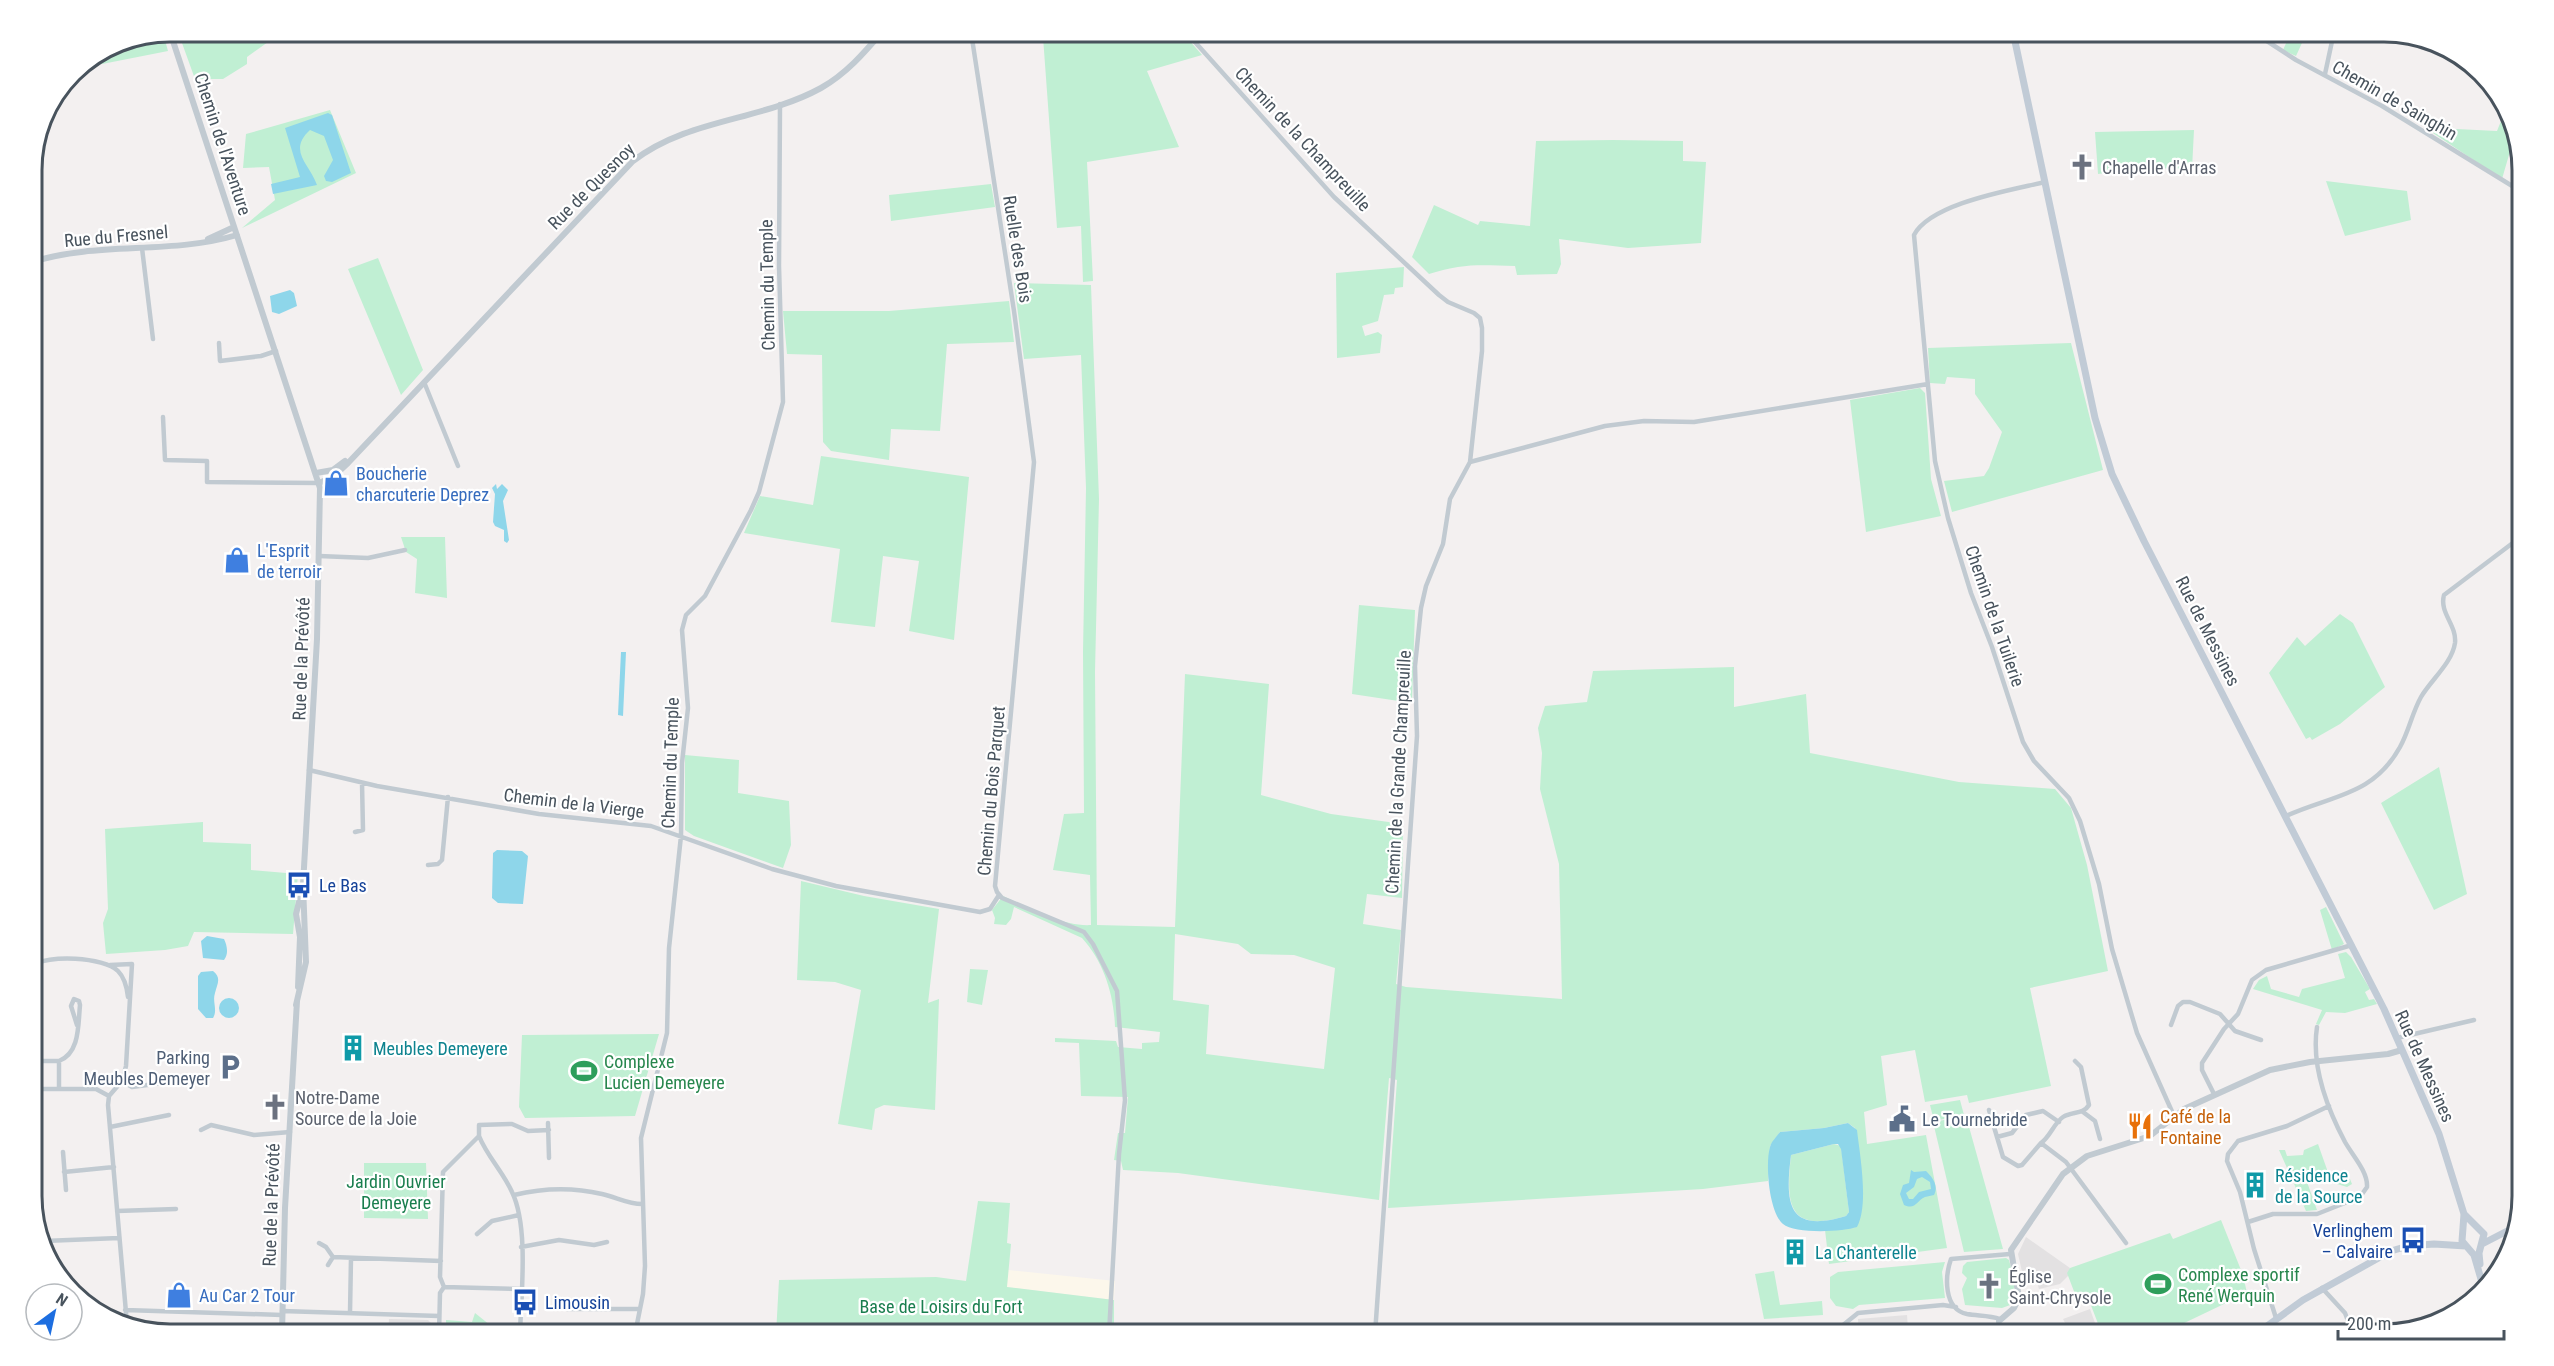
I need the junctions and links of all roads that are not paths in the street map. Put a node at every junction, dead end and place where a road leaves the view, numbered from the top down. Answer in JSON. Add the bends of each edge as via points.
{"nodes":[{"id":1,"x":173,"y":42,"type":"edge"},
{"id":2,"x":873,"y":42,"type":"edge"},
{"id":3,"x":973,"y":42,"type":"edge"},
{"id":4,"x":1195,"y":42,"type":"edge"},
{"id":5,"x":2015,"y":42,"type":"edge"},
{"id":6,"x":2268,"y":42,"type":"edge"},
{"id":7,"x":2332,"y":42,"type":"edge"},
{"id":8,"x":2325,"y":74,"type":"junction"},
{"id":9,"x":780,"y":104,"type":"junction"},
{"id":10,"x":2045,"y":182,"type":"junction"},
{"id":11,"x":2512,"y":186,"type":"edge"},
{"id":12,"x":236,"y":231,"type":"junction"},
{"id":13,"x":142,"y":248,"type":"junction"},
{"id":14,"x":42,"y":260,"type":"edge"},
{"id":15,"x":1403,"y":262,"type":"joint"},
{"id":16,"x":153,"y":339,"type":"dead end"},
{"id":17,"x":219,"y":343,"type":"dead end"},
{"id":18,"x":276,"y":351,"type":"junction"},
{"id":19,"x":424,"y":382,"type":"junction"},
{"id":20,"x":1928,"y":384,"type":"junction"},
{"id":21,"x":163,"y":417,"type":"dead end"},
{"id":22,"x":370,"y":438,"type":"junction"},
{"id":23,"x":1470,"y":462,"type":"junction"},
{"id":24,"x":458,"y":466,"type":"dead end"},
{"id":25,"x":1034,"y":472,"type":"joint"},
{"id":26,"x":316,"y":473,"type":"junction"},
{"id":27,"x":319,"y":483,"type":"junction"},
{"id":28,"x":2512,"y":544,"type":"edge"},
{"id":29,"x":405,"y":550,"type":"dead end"},
{"id":30,"x":319,"y":556,"type":"junction"},
{"id":31,"x":309,"y":770,"type":"junction"},
{"id":32,"x":362,"y":783,"type":"junction"},
{"id":33,"x":448,"y":797,"type":"junction"},
{"id":34,"x":2286,"y":816,"type":"junction"},
{"id":35,"x":355,"y":832,"type":"dead end"},
{"id":36,"x":681,"y":836,"type":"junction"},
{"id":37,"x":428,"y":865,"type":"dead end"},
{"id":38,"x":999,"y":896,"type":"junction"},
{"id":39,"x":2352,"y":945,"type":"junction"},
{"id":40,"x":132,"y":957,"type":"dead end"},
{"id":41,"x":42,"y":962,"type":"edge"},
{"id":42,"x":132,"y":964,"type":"junction"},
{"id":43,"x":110,"y":965,"type":"junction"},
{"id":44,"x":129,"y":1003,"type":"junction"},
{"id":45,"x":2474,"y":1020,"type":"dead end"},
{"id":46,"x":2228,"y":1024,"type":"junction"},
{"id":47,"x":77,"y":1025,"type":"junction"},
{"id":48,"x":2171,"y":1025,"type":"dead end"},
{"id":49,"x":2317,"y":1027,"type":"dead end"},
{"id":50,"x":2397,"y":1038,"type":"junction"},
{"id":51,"x":2261,"y":1040,"type":"dead end"},
{"id":52,"x":2402,"y":1050,"type":"junction"},
{"id":53,"x":42,"y":1061,"type":"edge"},
{"id":54,"x":58,"y":1061,"type":"junction"},
{"id":55,"x":2075,"y":1061,"type":"dead end"},
{"id":56,"x":2317,"y":1061,"type":"junction"},
{"id":57,"x":122,"y":1081,"type":"junction"},
{"id":58,"x":162,"y":1083,"type":"dead end"},
{"id":59,"x":42,"y":1089,"type":"edge"},
{"id":60,"x":59,"y":1089,"type":"junction"},
{"id":61,"x":2214,"y":1094,"type":"junction"},
{"id":62,"x":109,"y":1096,"type":"junction"},
{"id":63,"x":2329,"y":1107,"type":"junction"},
{"id":64,"x":1989,"y":1110,"type":"dead end"},
{"id":65,"x":2083,"y":1112,"type":"junction"},
{"id":66,"x":169,"y":1115,"type":"dead end"},
{"id":67,"x":2174,"y":1116,"type":"junction"},
{"id":68,"x":2059,"y":1122,"type":"junction"},
{"id":69,"x":548,"y":1123,"type":"dead end"},
{"id":70,"x":110,"y":1127,"type":"junction"},
{"id":71,"x":201,"y":1130,"type":"dead end"},
{"id":72,"x":549,"y":1130,"type":"junction"},
{"id":73,"x":290,"y":1132,"type":"junction"},
{"id":74,"x":478,"y":1136,"type":"junction"},
{"id":75,"x":1997,"y":1137,"type":"junction"},
{"id":76,"x":2100,"y":1139,"type":"dead end"},
{"id":77,"x":2041,"y":1143,"type":"junction"},
{"id":78,"x":63,"y":1152,"type":"dead end"},
{"id":79,"x":549,"y":1158,"type":"dead end"},
{"id":80,"x":114,"y":1167,"type":"junction"},
{"id":81,"x":2070,"y":1167,"type":"junction"},
{"id":82,"x":64,"y":1172,"type":"junction"},
{"id":83,"x":66,"y":1190,"type":"dead end"},
{"id":84,"x":514,"y":1195,"type":"junction"},
{"id":85,"x":642,"y":1204,"type":"junction"},
{"id":86,"x":176,"y":1209,"type":"dead end"},
{"id":87,"x":117,"y":1211,"type":"junction"},
{"id":88,"x":2464,"y":1214,"type":"junction"},
{"id":89,"x":519,"y":1215,"type":"junction"},
{"id":90,"x":2248,"y":1222,"type":"junction"},
{"id":91,"x":2478,"y":1227,"type":"junction"},
{"id":92,"x":2508,"y":1229,"type":"edge"},
{"id":93,"x":2507,"y":1231,"type":"edge"},
{"id":94,"x":2463,"y":1232,"type":"junction"},
{"id":95,"x":477,"y":1234,"type":"dead end"},
{"id":96,"x":119,"y":1238,"type":"junction"},
{"id":97,"x":50,"y":1241,"type":"edge"},
{"id":98,"x":607,"y":1242,"type":"dead end"},
{"id":99,"x":319,"y":1243,"type":"dead end"},
{"id":100,"x":2126,"y":1243,"type":"dead end"},
{"id":101,"x":2434,"y":1244,"type":"junction"},
{"id":102,"x":2481,"y":1245,"type":"junction"},
{"id":103,"x":521,"y":1247,"type":"junction"},
{"id":104,"x":2468,"y":1247,"type":"junction"},
{"id":105,"x":2010,"y":1254,"type":"junction"},
{"id":106,"x":333,"y":1257,"type":"junction"},
{"id":107,"x":351,"y":1258,"type":"junction"},
{"id":108,"x":441,"y":1261,"type":"junction"},
{"id":109,"x":328,"y":1265,"type":"dead end"},
{"id":110,"x":2482,"y":1277,"type":"edge"},
{"id":111,"x":2481,"y":1278,"type":"edge"},
{"id":112,"x":444,"y":1287,"type":"junction"},
{"id":113,"x":2322,"y":1288,"type":"junction"},
{"id":114,"x":521,"y":1289,"type":"junction"},
{"id":115,"x":1956,"y":1307,"type":"junction"},
{"id":116,"x":567,"y":1308,"type":"dead end"},
{"id":117,"x":640,"y":1309,"type":"junction"},
{"id":118,"x":125,"y":1310,"type":"junction"},
{"id":119,"x":282,"y":1313,"type":"junction"},
{"id":120,"x":350,"y":1314,"type":"junction"},
{"id":121,"x":126,"y":1316,"type":"edge"},
{"id":122,"x":439,"y":1316,"type":"junction"},
{"id":123,"x":2276,"y":1318,"type":"junction"},
{"id":124,"x":2000,"y":1319,"type":"junction"},
{"id":125,"x":282,"y":1324,"type":"edge"},
{"id":126,"x":439,"y":1324,"type":"edge"},
{"id":127,"x":520,"y":1324,"type":"edge"},
{"id":128,"x":637,"y":1324,"type":"edge"},
{"id":129,"x":1109,"y":1324,"type":"edge"},
{"id":130,"x":1376,"y":1324,"type":"edge"},
{"id":131,"x":1845,"y":1324,"type":"edge"},
{"id":132,"x":2000,"y":1324,"type":"edge"},
{"id":133,"x":2269,"y":1324,"type":"edge"},
{"id":134,"x":2350,"y":1324,"type":"edge"}],
"edges":[{"from":1,"to":12,"type":"street","name":"Chemin de l'Aventure"},
{"from":2,"to":9,"type":"street","name":"Rue de Quesnoy","via":[[835,79]]},
{"from":3,"to":25,"type":"street","name":"Ruelle des Bois"},
{"from":4,"to":15,"type":"street","name":"Chemin de la Champreuille","via":[[1327,189]]},
{"from":5,"to":10,"type":"main road","name":"Rue de Messines"},
{"from":6,"to":8,"type":"street","name":"Chemin de Sainghin"},
{"from":7,"to":8,"type":"street"},
{"from":8,"to":11,"type":"street","name":"Chemin de Sainghin"},
{"from":9,"to":19,"type":"street","name":"Rue de Quesnoy","via":[[682,133],[637,159]]},
{"from":9,"to":36,"type":"street","name":"Chemin du Temple","via":[[783,402],[751,510],[705,596],[688,612],[682,626],[688,714],[682,763]]},
{"from":10,"to":20,"type":"street","name":"Chemin de la Tuilerie","via":[[1961,204],[1925,222],[1915,233]]},
{"from":10,"to":34,"type":"main road","name":"Rue de Messines","via":[[2095,418],[2110,468]]},
{"from":12,"to":13,"type":"street","name":"Rue du Fresnel","via":[[203,243]]},
{"from":12,"to":18,"type":"street","name":"Rue de la Prévôté"},
{"from":13,"to":14,"type":"street","name":"Rue du Fresnel"},
{"from":13,"to":16,"type":"street"},
{"from":15,"to":23,"type":"street","name":"Chemin de la Grande Champreuille","via":[[1444,299],[1481,320],[1482,351]]},
{"from":17,"to":18,"type":"street","via":[[220,361]]},
{"from":18,"to":26,"type":"street","name":"Rue de la Prévôté"},
{"from":19,"to":22,"type":"street","name":"Rue de Quesnoy"},
{"from":19,"to":24,"type":"street"},
{"from":20,"to":23,"type":"street","via":[[1694,422],[1644,421],[1605,426]]},
{"from":20,"to":67,"type":"street","name":"Chemin de la Tuilerie","via":[[1936,474],[1971,593],[2025,748],[2069,798],[2080,821],[2137,1033]]},
{"from":21,"to":27,"type":"street","via":[[165,460],[207,460],[207,482]]},
{"from":22,"to":26,"type":"street","name":"Rue de Quesnoy","via":[[336,468]]},
{"from":22,"to":27,"type":"street","name":"Rue de Quesnoy","via":[[338,473]]},
{"from":23,"to":130,"type":"street","name":"Chemin de la Grande Champreuille","via":[[1449,505],[1443,544],[1426,586],[1418,628],[1417,736]]},
{"from":25,"to":38,"type":"street","name":"Chemin du Bois Parquet","via":[[995,881]]},
{"from":26,"to":27,"type":"street","name":"Rue de la Prévôté"},
{"from":27,"to":30,"type":"street","name":"Rue de la Prévôté"},
{"from":28,"to":34,"type":"street","via":[[2444,595],[2454,646],[2419,700],[2407,733],[2387,767],[2367,784]]},
{"from":29,"to":30,"type":"street","via":[[368,558]]},
{"from":30,"to":31,"type":"street","name":"Rue de la Prévôté"},
{"from":31,"to":32,"type":"street","name":"Chemin de la Vierge"},
{"from":31,"to":73,"type":"street","name":"Rue de la Prévôté","via":[[303,885],[296,911],[300,935]]},
{"from":32,"to":33,"type":"street","name":"Chemin de la Vierge"},
{"from":32,"to":35,"type":"street","via":[[363,830]]},
{"from":33,"to":36,"type":"street","name":"Chemin de la Vierge","via":[[572,819],[651,826]]},
{"from":33,"to":37,"type":"street","via":[[442,860]]},
{"from":34,"to":39,"type":"main road","name":"Rue de Messines"},
{"from":36,"to":38,"type":"street","name":"Chemin de la Vierge","via":[[772,869],[883,896],[976,913],[990,909]]},
{"from":36,"to":85,"type":"street","name":"Chemin du Temple","via":[[669,948],[667,1033],[641,1138]]},
{"from":38,"to":129,"type":"street","name":"Chemin du Bois Parquet","via":[[1084,932],[1117,991],[1125,1100]]},
{"from":39,"to":46,"type":"street","via":[[2259,973],[2238,1014]]},
{"from":39,"to":50,"type":"main road","name":"Rue de Messines"},
{"from":40,"to":42,"type":"street"},
{"from":41,"to":43,"type":"street","via":[[93,961]]},
{"from":42,"to":43,"type":"street"},
{"from":42,"to":44,"type":"street"},
{"from":43,"to":44,"type":"street","via":[[123,978]]},
{"from":44,"to":57,"type":"street"},
{"from":45,"to":50,"type":"street"},
{"from":46,"to":48,"type":"street","via":[[2217,1012],[2186,1002],[2178,1006]]},
{"from":46,"to":51,"type":"street","via":[[2235,1031]]},
{"from":46,"to":61,"type":"street","via":[[2202,1063]]},
{"from":47,"to":47,"type":"street","via":[[80,1003],[74,999],[71,1006]]},
{"from":47,"to":54,"type":"street","via":[[74,1049]]},
{"from":49,"to":56,"type":"street"},
{"from":50,"to":52,"type":"main road","name":"Rue de Messines"},
{"from":52,"to":56,"type":"street"},
{"from":52,"to":88,"type":"main road","name":"Rue de Messines","via":[[2439,1134]]},
{"from":53,"to":54,"type":"street"},
{"from":54,"to":60,"type":"street"},
{"from":55,"to":65,"type":"street","via":[[2081,1067],[2090,1100]]},
{"from":56,"to":61,"type":"street","via":[[2274,1069]]},
{"from":56,"to":63,"type":"street"},
{"from":57,"to":58,"type":"street","via":[[132,1087]]},
{"from":57,"to":62,"type":"street"},
{"from":59,"to":60,"type":"street"},
{"from":60,"to":62,"type":"street","via":[[96,1089]]},
{"from":61,"to":67,"type":"street"},
{"from":62,"to":70,"type":"street"},
{"from":63,"to":90,"type":"street","via":[[2287,1126],[2238,1141],[2230,1148],[2228,1161]]},
{"from":63,"to":90,"type":"street","via":[[2367,1179],[2365,1193],[2313,1215],[2273,1214]]},
{"from":64,"to":75,"type":"street"},
{"from":65,"to":68,"type":"street"},
{"from":65,"to":76,"type":"street","via":[[2095,1121]]},
{"from":66,"to":70,"type":"street"},
{"from":67,"to":81,"type":"street","via":[[2150,1136],[2094,1152]]},
{"from":68,"to":75,"type":"street","via":[[2043,1111],[2027,1115],[2012,1133]]},
{"from":68,"to":77,"type":"street"},
{"from":69,"to":72,"type":"street"},
{"from":70,"to":80,"type":"street"},
{"from":71,"to":73,"type":"street","via":[[211,1125],[254,1135]]},
{"from":72,"to":74,"type":"street","via":[[528,1131],[512,1124],[479,1125]]},
{"from":72,"to":79,"type":"street"},
{"from":73,"to":119,"type":"street","name":"Rue de la Prévôté"},
{"from":74,"to":84,"type":"street"},
{"from":74,"to":108,"type":"street","via":[[443,1172]]},
{"from":75,"to":77,"type":"street","via":[[2003,1157],[2016,1166],[2022,1165]]},
{"from":77,"to":81,"type":"street"},
{"from":78,"to":82,"type":"street"},
{"from":80,"to":82,"type":"street"},
{"from":80,"to":87,"type":"street"},
{"from":81,"to":100,"type":"street"},
{"from":81,"to":105,"type":"street"},
{"from":82,"to":83,"type":"street"},
{"from":84,"to":85,"type":"street","via":[[542,1189],[572,1189]]},
{"from":84,"to":89,"type":"street"},
{"from":85,"to":117,"type":"street","name":"Chemin du Temple","via":[[645,1253]]},
{"from":86,"to":87,"type":"street"},
{"from":87,"to":96,"type":"street"},
{"from":88,"to":91,"type":"main road","name":"Rue de Messines"},
{"from":88,"to":94,"type":"main road","name":"Rue de Messines"},
{"from":89,"to":95,"type":"street","via":[[492,1221]]},
{"from":89,"to":103,"type":"street"},
{"from":90,"to":123,"type":"street"},
{"from":91,"to":92,"type":"main road","via":[[2496,1232]]},
{"from":91,"to":94,"type":"main road","via":[[2469,1226]]},
{"from":91,"to":102,"type":"main road","name":"Rue de Messines","via":[[2484,1237]]},
{"from":93,"to":102,"type":"main road"},
{"from":94,"to":101,"type":"main road"},
{"from":94,"to":104,"type":"main road","name":"Rue de Messines","via":[[2462,1241]]},
{"from":96,"to":97,"type":"street"},
{"from":96,"to":118,"type":"street"},
{"from":98,"to":103,"type":"street","via":[[594,1245],[558,1240]]},
{"from":99,"to":106,"type":"street"},
{"from":101,"to":104,"type":"main road"},
{"from":101,"to":113,"type":"main road","via":[[2391,1251]]},
{"from":102,"to":104,"type":"main road"},
{"from":102,"to":110,"type":"main road","name":"Rue de Messines"},
{"from":103,"to":114,"type":"street"},
{"from":104,"to":111,"type":"main road","name":"Rue de Messines"},
{"from":105,"to":115,"type":"street","via":[[1951,1259],[1946,1281]]},
{"from":105,"to":124,"type":"street","via":[[2019,1296],[2013,1308]]},
{"from":106,"to":107,"type":"street"},
{"from":106,"to":109,"type":"street"},
{"from":107,"to":108,"type":"street"},
{"from":107,"to":120,"type":"street"},
{"from":108,"to":112,"type":"street"},
{"from":112,"to":114,"type":"street"},
{"from":112,"to":122,"type":"street"},
{"from":113,"to":123,"type":"main road"},
{"from":113,"to":134,"type":"street"},
{"from":114,"to":127,"type":"street"},
{"from":115,"to":124,"type":"street","via":[[1966,1314]]},
{"from":115,"to":131,"type":"street","via":[[1858,1313]]},
{"from":116,"to":117,"type":"street"},
{"from":117,"to":128,"type":"street","name":"Chemin du Temple"},
{"from":118,"to":119,"type":"street"},
{"from":118,"to":121,"type":"street"},
{"from":119,"to":120,"type":"street"},
{"from":119,"to":125,"type":"street","name":"Rue de la Prévôté"},
{"from":120,"to":122,"type":"street"},
{"from":122,"to":126,"type":"street"},
{"from":123,"to":133,"type":"main road"},
{"from":124,"to":132,"type":"street"}]}
